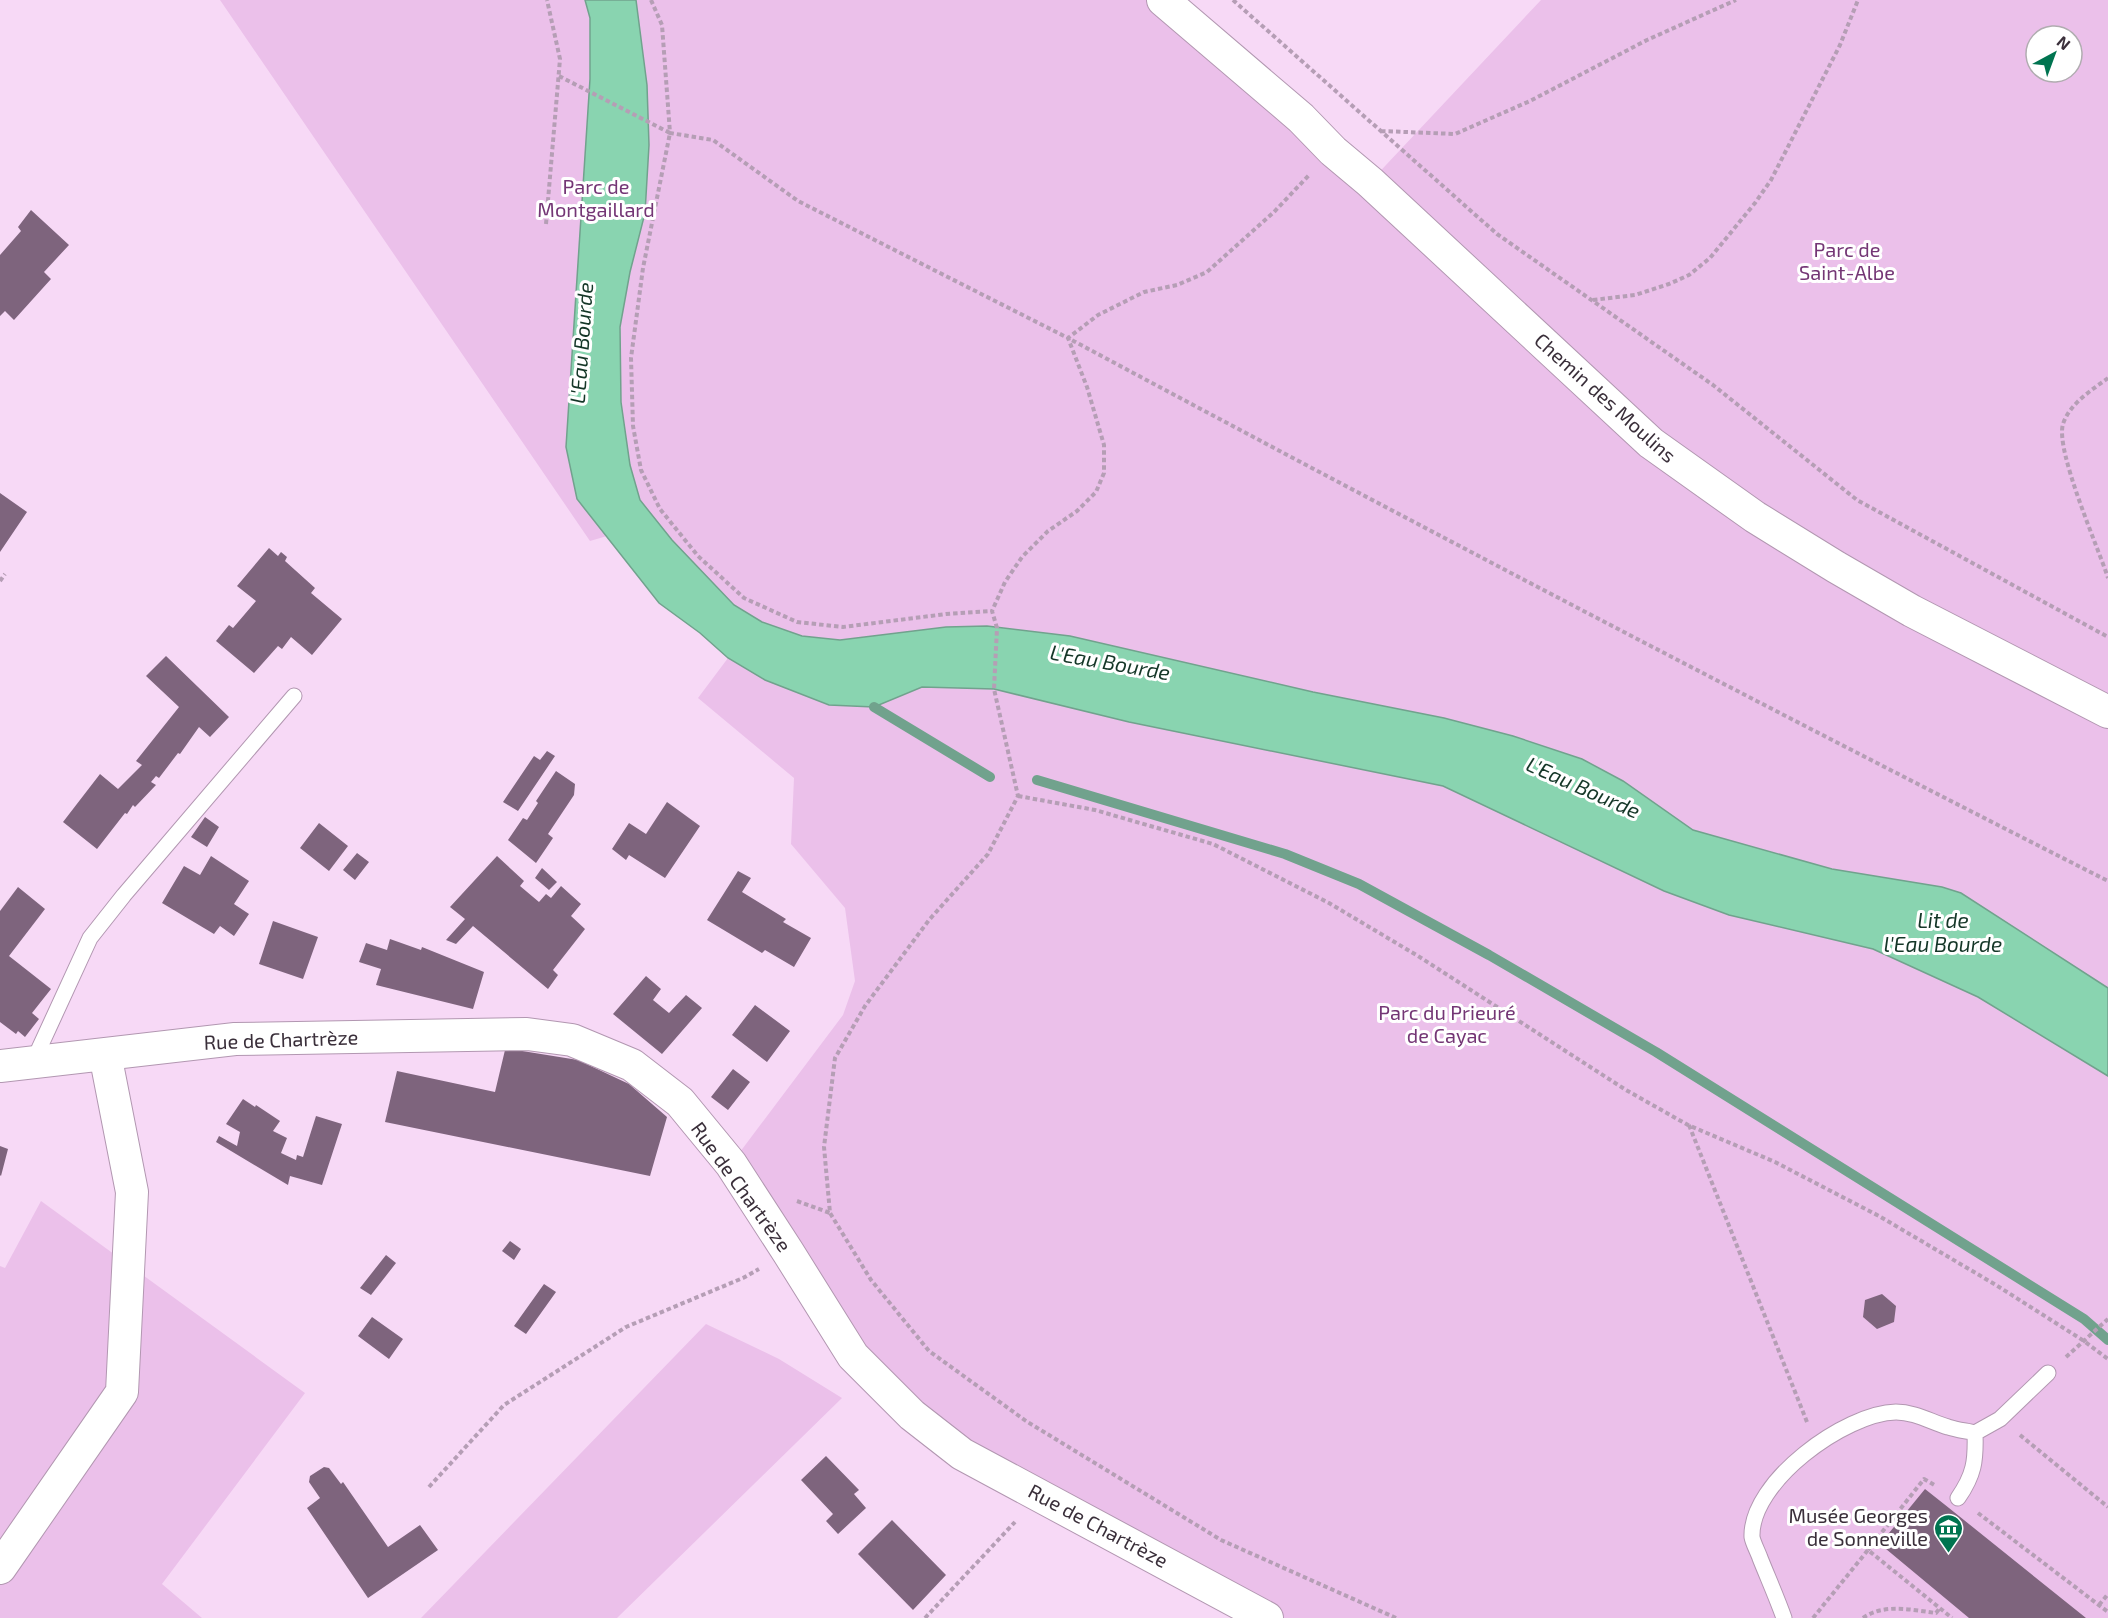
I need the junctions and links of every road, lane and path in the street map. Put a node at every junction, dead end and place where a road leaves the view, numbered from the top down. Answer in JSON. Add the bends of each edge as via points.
{"nodes":[{"id":1,"x":547,"y":0,"type":"edge"},
{"id":2,"x":651,"y":0,"type":"edge"},
{"id":3,"x":1163,"y":0,"type":"edge"},
{"id":4,"x":1233,"y":0,"type":"edge"},
{"id":5,"x":1736,"y":0,"type":"edge"},
{"id":6,"x":1858,"y":0,"type":"edge"},
{"id":7,"x":559,"y":76,"type":"junction"},
{"id":8,"x":1380,"y":131,"type":"junction"},
{"id":9,"x":670,"y":133,"type":"junction"},
{"id":10,"x":1333,"y":151,"type":"junction"},
{"id":11,"x":546,"y":224,"type":"dead end"},
{"id":12,"x":1592,"y":301,"type":"junction"},
{"id":13,"x":1068,"y":338,"type":"junction"},
{"id":14,"x":2108,"y":378,"type":"edge"},
{"id":15,"x":5,"y":574,"type":"dead end"},
{"id":16,"x":2108,"y":578,"type":"edge"},
{"id":17,"x":0,"y":581,"type":"edge"},
{"id":18,"x":992,"y":611,"type":"junction"},
{"id":19,"x":2108,"y":637,"type":"edge"},
{"id":20,"x":294,"y":696,"type":"dead end"},
{"id":21,"x":2108,"y":712,"type":"edge"},
{"id":22,"x":1018,"y":796,"type":"junction"},
{"id":23,"x":2108,"y":881,"type":"edge"},
{"id":24,"x":105,"y":1054,"type":"junction"},
{"id":25,"x":33,"y":1062,"type":"junction"},
{"id":26,"x":0,"y":1066,"type":"edge"},
{"id":27,"x":1689,"y":1125,"type":"junction"},
{"id":28,"x":788,"y":1252,"type":"junction"},
{"id":29,"x":2107,"y":1320,"type":"edge"},
{"id":30,"x":2084,"y":1341,"type":"junction"},
{"id":31,"x":2108,"y":1359,"type":"edge"},
{"id":32,"x":2048,"y":1373,"type":"dead end"},
{"id":33,"x":2000,"y":1419,"type":"junction"},
{"id":34,"x":1976,"y":1433,"type":"junction"},
{"id":35,"x":1816,"y":1445,"type":"junction"},
{"id":36,"x":429,"y":1487,"type":"dead end"},
{"id":37,"x":1040,"y":1495,"type":"junction"},
{"id":38,"x":1958,"y":1498,"type":"junction"},
{"id":39,"x":2108,"y":1507,"type":"edge"},
{"id":40,"x":1868,"y":1550,"type":"junction"},
{"id":41,"x":0,"y":1568,"type":"edge"},
{"id":42,"x":2108,"y":1594,"type":"edge"},
{"id":43,"x":2099,"y":1606,"type":"junction"},
{"id":44,"x":1940,"y":1608,"type":"junction"},
{"id":45,"x":2108,"y":1612,"type":"edge"},
{"id":46,"x":925,"y":1618,"type":"edge"},
{"id":47,"x":1267,"y":1618,"type":"edge"},
{"id":48,"x":1396,"y":1618,"type":"edge"},
{"id":49,"x":1784,"y":1618,"type":"edge"},
{"id":50,"x":1814,"y":1618,"type":"edge"},
{"id":51,"x":1863,"y":1618,"type":"edge"},
{"id":52,"x":1952,"y":1618,"type":"edge"}],
"edges":[{"from":1,"to":7,"type":"path","via":[[560,59]]},
{"from":2,"to":9,"type":"path","via":[[662,25]]},
{"from":3,"to":10,"type":"street","name":"Chemin des Moulins","via":[[1301,118]]},
{"from":4,"to":8,"type":"path"},
{"from":5,"to":8,"type":"path","via":[[1455,134]]},
{"from":6,"to":12,"type":"path","via":[[1840,45],[1771,180],[1710,258],[1670,284],[1635,295]]},
{"from":7,"to":9,"type":"path"},
{"from":7,"to":11,"type":"path"},
{"from":8,"to":12,"type":"path","via":[[1497,234]]},
{"from":9,"to":13,"type":"path","via":[[713,141],[798,201]]},
{"from":9,"to":18,"type":"path","via":[[630,357],[633,426],[641,470],[660,509],[698,556],[744,598],[797,622],[843,627]]},
{"from":10,"to":13,"type":"path","via":[[1274,212],[1207,272],[1177,285],[1144,292],[1098,315]]},
{"from":10,"to":21,"type":"street","name":"Chemin des Moulins","via":[[1650,443],[1755,517],[1874,589]]},
{"from":12,"to":19,"type":"path","via":[[1713,385],[1857,500]]},
{"from":13,"to":18,"type":"path","via":[[1104,445],[1104,473],[1096,492],[1022,557]]},
{"from":13,"to":23,"type":"path","via":[[1686,666]]},
{"from":14,"to":16,"type":"path","via":[[2084,395],[2070,412],[2062,435],[2070,473]]},
{"from":15,"to":17,"type":"path"},
{"from":18,"to":22,"type":"path","via":[[997,628],[994,689]]},
{"from":20,"to":25,"type":"lane","via":[[90,938]]},
{"from":22,"to":27,"type":"path","via":[[1095,810],[1213,844],[1329,903],[1419,956],[1626,1090]]},
{"from":22,"to":48,"type":"path","via":[[988,854],[922,930],[865,1006],[835,1058],[825,1147],[830,1213],[871,1280],[929,1352],[1026,1421],[1221,1540]]},
{"from":24,"to":25,"type":"street","name":"Rue de Chartrèze"},
{"from":24,"to":28,"type":"street","name":"Rue de Chartrèze","via":[[235,1040],[527,1034],[572,1040],[632,1065],[680,1102],[730,1164]]},
{"from":24,"to":41,"type":"street","via":[[132,1192],[122,1392]]},
{"from":25,"to":26,"type":"street","name":"Rue de Chartrèze"},
{"from":27,"to":30,"type":"path","via":[[1775,1162],[1880,1216]]},
{"from":27,"to":35,"type":"path"},
{"from":28,"to":36,"type":"path","via":[[743,1278],[626,1327],[504,1406]]},
{"from":28,"to":37,"type":"street","name":"Rue de Chartrèze","via":[[853,1356],[912,1415],[962,1454]]},
{"from":29,"to":30,"type":"path"},
{"from":30,"to":31,"type":"path"},
{"from":32,"to":33,"type":"lane"},
{"from":33,"to":34,"type":"lane"},
{"from":33,"to":39,"type":"path"},
{"from":34,"to":35,"type":"lane","via":[[1896,1412],[1849,1426]]},
{"from":34,"to":38,"type":"lane","via":[[1976,1458],[1970,1480]]},
{"from":35,"to":49,"type":"lane","via":[[1767,1491],[1756,1516],[1752,1538]]},
{"from":37,"to":46,"type":"path"},
{"from":37,"to":47,"type":"street","name":"Rue de Chartrèze"},
{"from":38,"to":40,"type":"path","via":[[1924,1479]]},
{"from":38,"to":43,"type":"path"},
{"from":40,"to":44,"type":"path"},
{"from":40,"to":50,"type":"path"},
{"from":42,"to":43,"type":"path"},
{"from":43,"to":45,"type":"path"},
{"from":44,"to":51,"type":"path","via":[[1936,1613],[1874,1611]]},
{"from":44,"to":52,"type":"path"}]}
